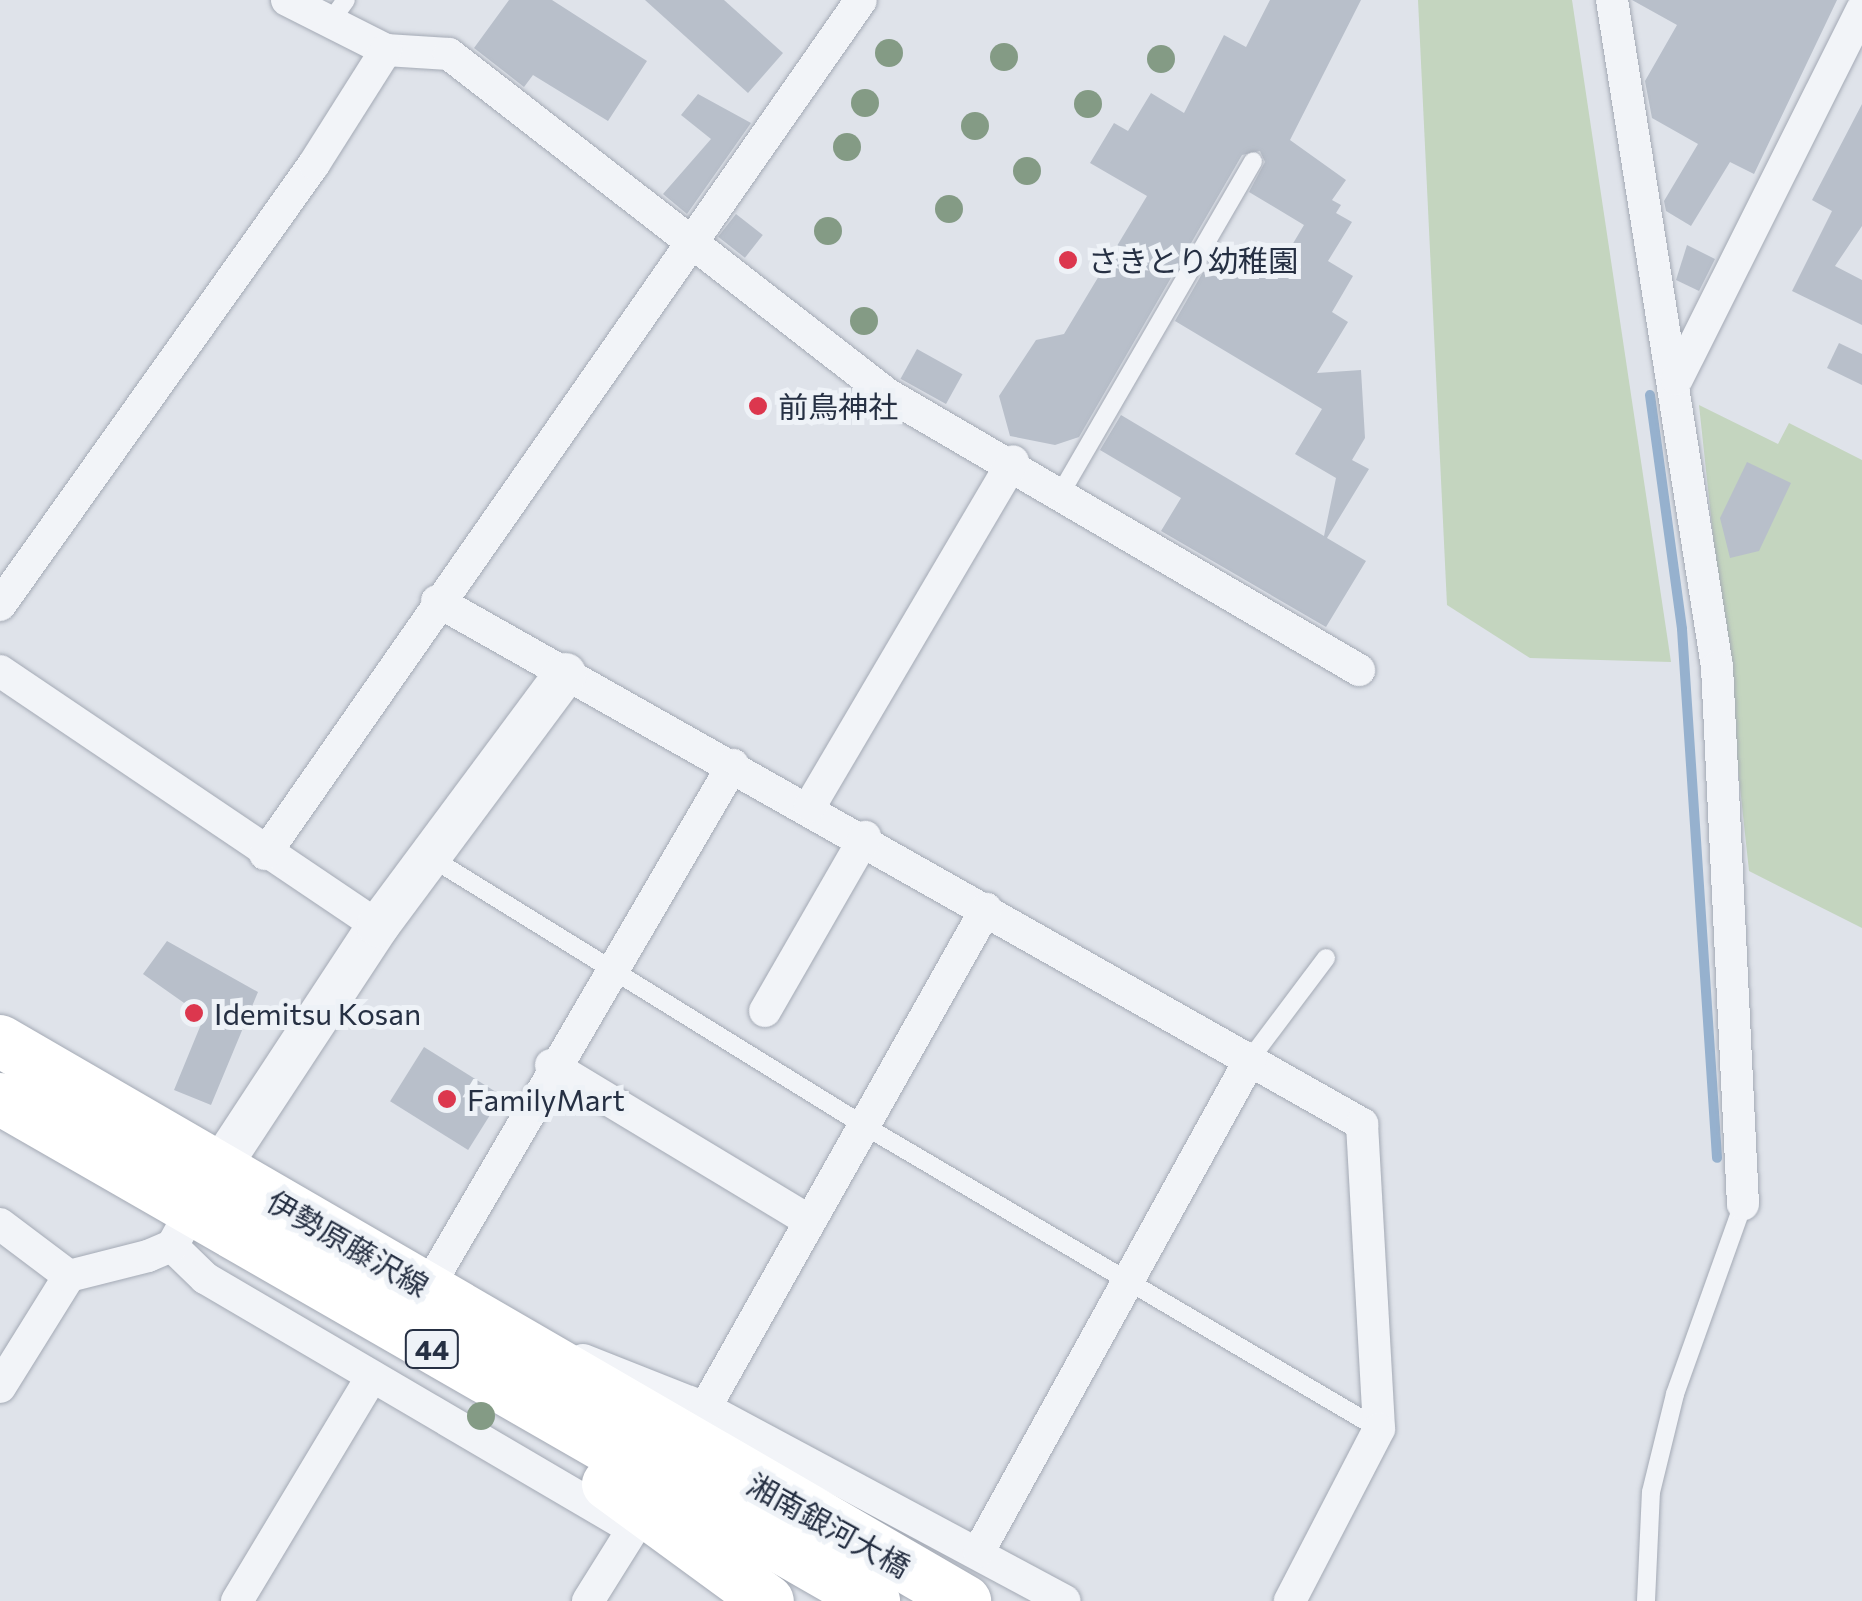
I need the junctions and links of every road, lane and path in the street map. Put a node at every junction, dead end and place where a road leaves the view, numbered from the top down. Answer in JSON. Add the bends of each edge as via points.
{"nodes":[{"id":1,"x":286,"y":0,"type":"edge"},
{"id":2,"x":862,"y":0,"type":"edge"},
{"id":3,"x":1612,"y":0,"type":"edge"},
{"id":4,"x":1862,"y":10,"type":"edge"},
{"id":5,"x":336,"y":13,"type":"edge"},
{"id":6,"x":386,"y":50,"type":"junction"},
{"id":7,"x":1254,"y":160,"type":"dead end"},
{"id":8,"x":687,"y":246,"type":"junction"},
{"id":9,"x":1677,"y":379,"type":"junction"},
{"id":10,"x":1013,"y":461,"type":"junction"},
{"id":11,"x":1062,"y":491,"type":"junction"},
{"id":12,"x":437,"y":601,"type":"junction"},
{"id":13,"x":0,"y":605,"type":"edge"},
{"id":14,"x":1359,"y":670,"type":"dead end"},
{"id":15,"x":565,"y":674,"type":"junction"},
{"id":16,"x":4,"y":683,"type":"edge"},
{"id":17,"x":733,"y":764,"type":"junction"},
{"id":18,"x":810,"y":806,"type":"junction"},
{"id":19,"x":864,"y":837,"type":"junction"},
{"id":20,"x":265,"y":854,"type":"junction"},
{"id":21,"x":429,"y":857,"type":"junction"},
{"id":22,"x":986,"y":909,"type":"junction"},
{"id":23,"x":378,"y":926,"type":"junction"},
{"id":24,"x":1326,"y":958,"type":"dead end"},
{"id":25,"x":608,"y":972,"type":"junction"},
{"id":26,"x":766,"y":1011,"type":"dead end"},
{"id":27,"x":0,"y":1041,"type":"edge"},
{"id":28,"x":1251,"y":1058,"type":"junction"},
{"id":29,"x":552,"y":1065,"type":"junction"},
{"id":30,"x":0,"y":1099,"type":"edge"},
{"id":31,"x":862,"y":1125,"type":"junction"},
{"id":32,"x":1743,"y":1204,"type":"joint"},
{"id":33,"x":194,"y":1207,"type":"junction"},
{"id":34,"x":808,"y":1220,"type":"junction"},
{"id":35,"x":0,"y":1224,"type":"edge"},
{"id":36,"x":69,"y":1276,"type":"junction"},
{"id":37,"x":1124,"y":1279,"type":"junction"},
{"id":38,"x":427,"y":1288,"type":"junction"},
{"id":39,"x":372,"y":1376,"type":"junction"},
{"id":40,"x":0,"y":1386,"type":"edge"},
{"id":41,"x":550,"y":1418,"type":"junction"},
{"id":42,"x":1379,"y":1428,"type":"junction"},
{"id":43,"x":690,"y":1448,"type":"junction"},
{"id":44,"x":633,"y":1529,"type":"junction"},
{"id":45,"x":978,"y":1550,"type":"junction"},
{"id":46,"x":238,"y":1601,"type":"edge"},
{"id":47,"x":588,"y":1601,"type":"edge"},
{"id":48,"x":766,"y":1601,"type":"edge"},
{"id":49,"x":874,"y":1601,"type":"edge"},
{"id":50,"x":965,"y":1601,"type":"edge"},
{"id":51,"x":1065,"y":1601,"type":"edge"},
{"id":52,"x":1290,"y":1601,"type":"edge"},
{"id":53,"x":1646,"y":1601,"type":"edge"}],
"edges":[{"from":1,"to":5,"type":"street"},
{"from":2,"to":8,"type":"street"},
{"from":3,"to":9,"type":"street"},
{"from":4,"to":9,"type":"street"},
{"from":5,"to":6,"type":"street"},
{"from":6,"to":8,"type":"street","via":[[449,54]]},
{"from":6,"to":13,"type":"street","via":[[314,164]]},
{"from":7,"to":11,"type":"lane"},
{"from":8,"to":10,"type":"street","via":[[887,394]]},
{"from":8,"to":12,"type":"street"},
{"from":9,"to":32,"type":"street","via":[[1718,667]]},
{"from":10,"to":11,"type":"street"},
{"from":10,"to":18,"type":"street"},
{"from":11,"to":14,"type":"street"},
{"from":12,"to":15,"type":"street"},
{"from":12,"to":20,"type":"street"},
{"from":15,"to":17,"type":"street"},
{"from":15,"to":21,"type":"street"},
{"from":16,"to":20,"type":"street"},
{"from":17,"to":18,"type":"street"},
{"from":17,"to":25,"type":"street"},
{"from":18,"to":19,"type":"street"},
{"from":19,"to":22,"type":"street"},
{"from":19,"to":26,"type":"street"},
{"from":20,"to":23,"type":"street"},
{"from":21,"to":23,"type":"street"},
{"from":21,"to":25,"type":"lane"},
{"from":22,"to":28,"type":"street"},
{"from":22,"to":31,"type":"street"},
{"from":23,"to":33,"type":"street"},
{"from":24,"to":28,"type":"lane"},
{"from":25,"to":29,"type":"street"},
{"from":25,"to":31,"type":"lane"},
{"from":27,"to":33,"type":"main road","name":"伊勢原藤沢線","number":"44"},
{"from":28,"to":37,"type":"street"},
{"from":28,"to":42,"type":"street","via":[[1362,1124]]},
{"from":29,"to":34,"type":"street"},
{"from":29,"to":38,"type":"street"},
{"from":30,"to":33,"type":"main road","name":"伊勢原藤沢線","number":"44"},
{"from":31,"to":34,"type":"street"},
{"from":31,"to":37,"type":"lane"},
{"from":32,"to":53,"type":"lane","via":[[1671,1410],[1651,1492]]},
{"from":33,"to":36,"type":"street"},
{"from":33,"to":38,"type":"main road","name":"伊勢原藤沢線","number":"44"},
{"from":33,"to":39,"type":"street","via":[[205,1278]]},
{"from":33,"to":41,"type":"main road","name":"伊勢原藤沢線","number":"44"},
{"from":34,"to":43,"type":"street"},
{"from":35,"to":36,"type":"street"},
{"from":36,"to":40,"type":"street"},
{"from":37,"to":42,"type":"lane"},
{"from":37,"to":45,"type":"street"},
{"from":38,"to":43,"type":"main road","name":"伊勢原藤沢線","number":"44"},
{"from":39,"to":44,"type":"street"},
{"from":39,"to":46,"type":"street"},
{"from":41,"to":43,"type":"main road","name":"伊勢原藤沢線","number":"44"},
{"from":41,"to":48,"type":"main road","via":[[560,1452]]},
{"from":42,"to":52,"type":"street"},
{"from":43,"to":45,"type":"street"},
{"from":43,"to":49,"type":"main road","name":"湘南銀河大橋","number":"44"},
{"from":43,"to":50,"type":"main road","name":"湘南銀河大橋","number":"44"},
{"from":44,"to":47,"type":"street"},
{"from":44,"to":48,"type":"street"},
{"from":45,"to":51,"type":"street"}]}
